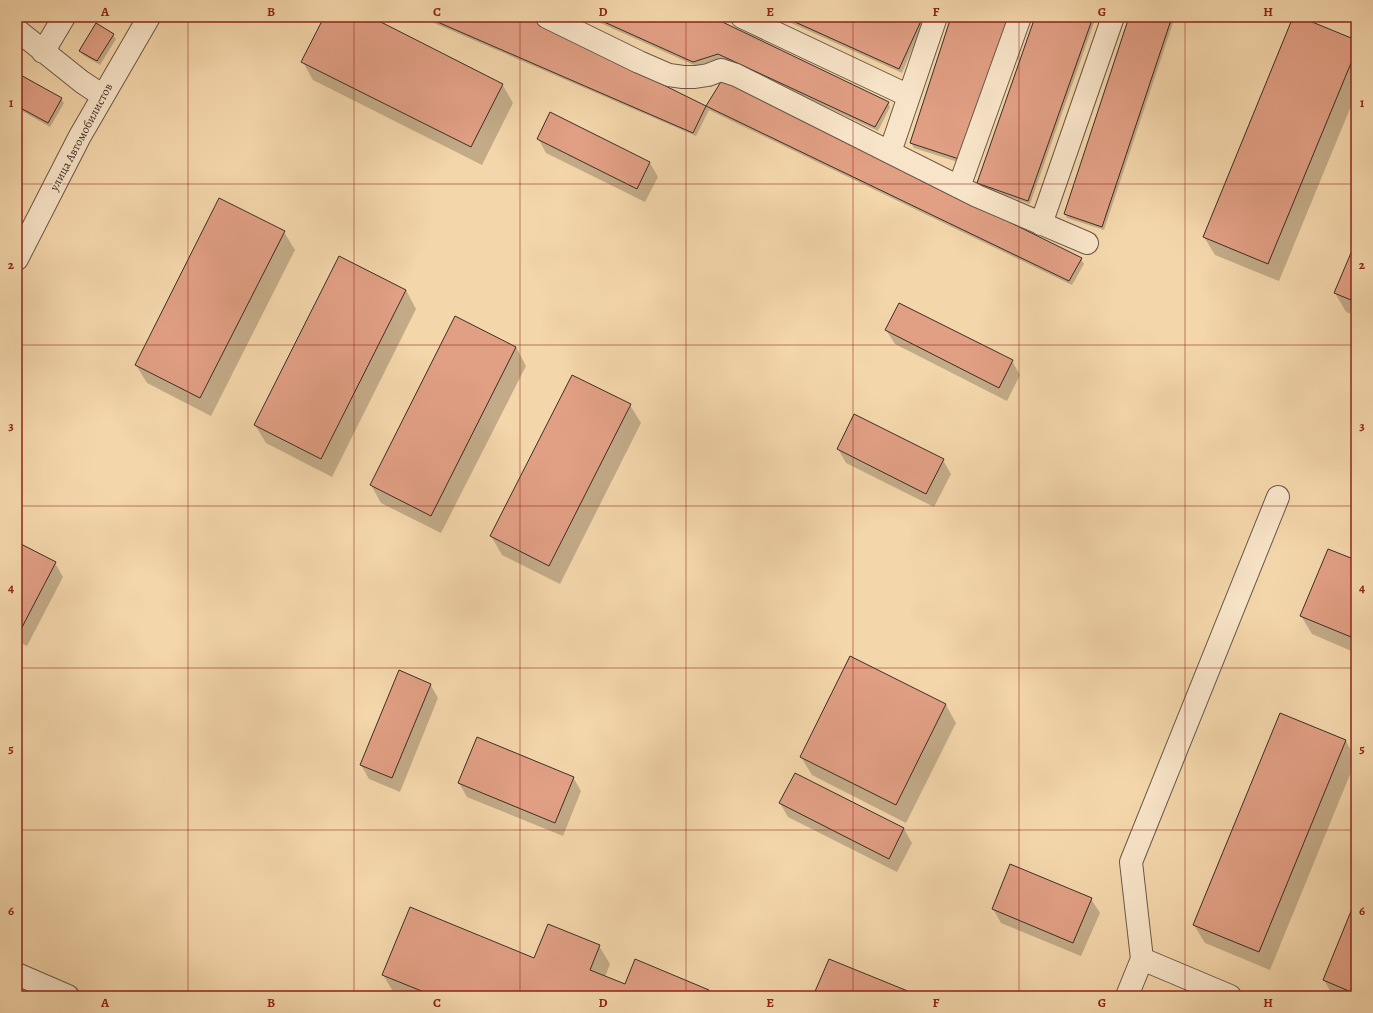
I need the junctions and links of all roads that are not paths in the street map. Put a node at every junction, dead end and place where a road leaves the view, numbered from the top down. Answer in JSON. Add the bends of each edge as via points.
{"nodes":[{"id":1,"x":64,"y":17,"type":"edge"},
{"id":2,"x":149,"y":17,"type":"edge"},
{"id":3,"x":548,"y":17,"type":"edge"},
{"id":4,"x":742,"y":17,"type":"edge"},
{"id":5,"x":936,"y":17,"type":"edge"},
{"id":6,"x":1020,"y":17,"type":"edge"},
{"id":7,"x":1114,"y":17,"type":"edge"},
{"id":8,"x":17,"y":30,"type":"edge"},
{"id":9,"x":43,"y":52,"type":"junction"},
{"id":10,"x":103,"y":96,"type":"junction"},
{"id":11,"x":909,"y":96,"type":"junction"},
{"id":12,"x":890,"y":152,"type":"junction"},
{"id":13,"x":959,"y":187,"type":"junction"},
{"id":14,"x":1041,"y":224,"type":"junction"},
{"id":15,"x":1087,"y":243,"type":"dead end"},
{"id":16,"x":17,"y":259,"type":"edge"},
{"id":17,"x":1278,"y":497,"type":"dead end"},
{"id":18,"x":1142,"y":959,"type":"junction"},
{"id":19,"x":17,"y":974,"type":"edge"},
{"id":20,"x":68,"y":996,"type":"edge"},
{"id":21,"x":1127,"y":996,"type":"edge"},
{"id":22,"x":1230,"y":996,"type":"edge"}],
"edges":[{"from":1,"to":9,"type":"street"},
{"from":2,"to":10,"type":"street","name":"улица Автомобилистов"},
{"from":3,"to":12,"type":"street","via":[[670,75],[696,77],[721,70],[736,75]]},
{"from":4,"to":11,"type":"street"},
{"from":5,"to":11,"type":"street"},
{"from":6,"to":13,"type":"street"},
{"from":7,"to":14,"type":"street"},
{"from":8,"to":9,"type":"street"},
{"from":9,"to":10,"type":"street"},
{"from":10,"to":16,"type":"street","name":"улица Автомобилистов"},
{"from":11,"to":12,"type":"street"},
{"from":12,"to":13,"type":"street"},
{"from":13,"to":14,"type":"street"},
{"from":14,"to":15,"type":"street"},
{"from":17,"to":18,"type":"street","via":[[1131,862]]},
{"from":18,"to":21,"type":"street"},
{"from":18,"to":22,"type":"street"},
{"from":19,"to":20,"type":"street"}]}
